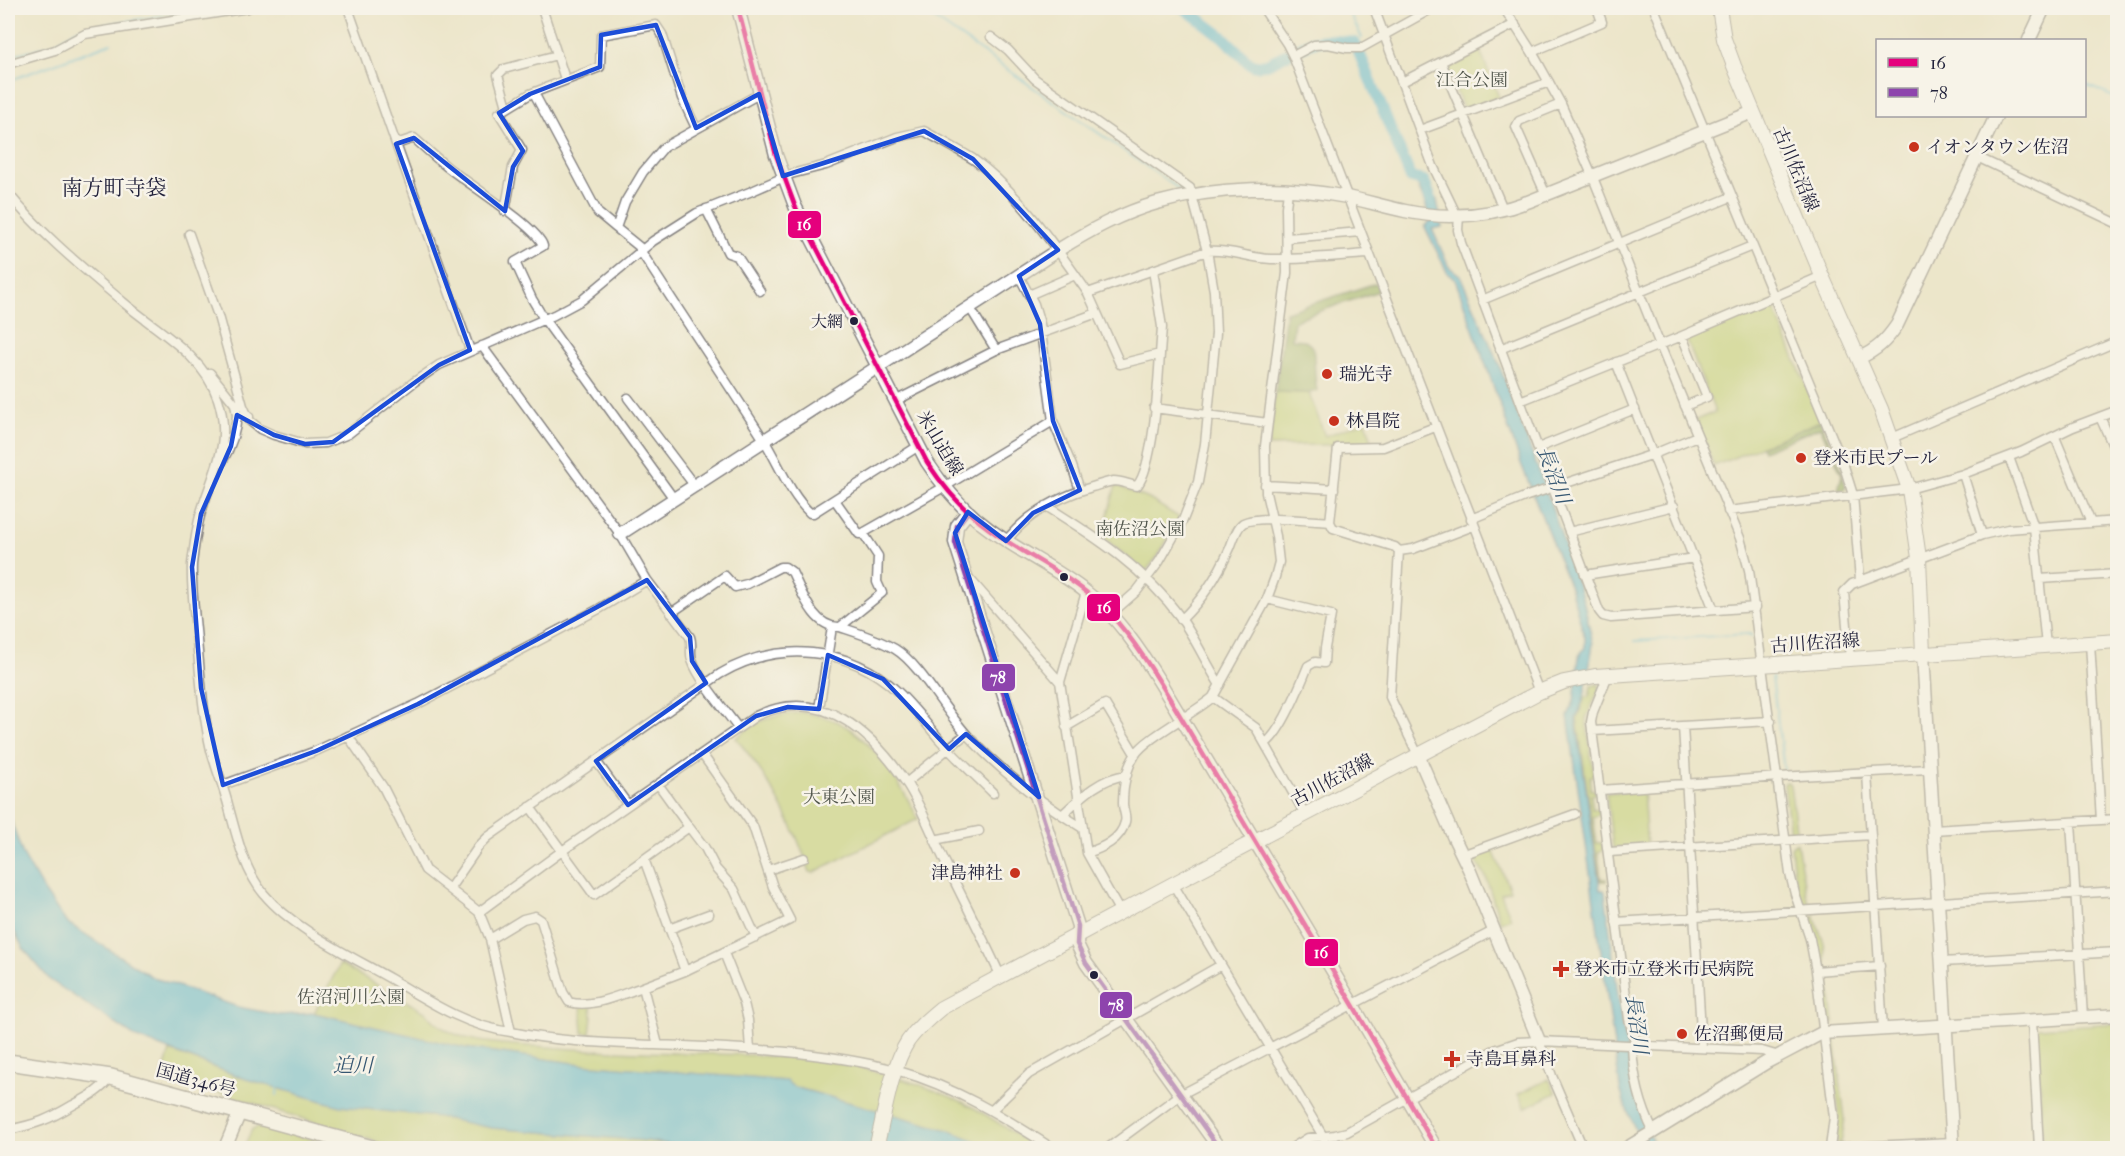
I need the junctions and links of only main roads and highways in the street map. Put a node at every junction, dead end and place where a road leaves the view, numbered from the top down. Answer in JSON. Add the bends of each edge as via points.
{"nodes":[{"id":1,"x":1719,"y":8,"type":"edge"},
{"id":2,"x":2118,"y":641,"type":"edge"},
{"id":3,"x":1923,"y":654,"type":"junction"},
{"id":4,"x":8,"y":1062,"type":"edge"},
{"id":5,"x":372,"y":1149,"type":"edge"},
{"id":6,"x":876,"y":1149,"type":"edge"}],
"edges":[{"from":1,"to":3,"type":"main road","name":"古川佐沼線","via":[[1727,47],[1892,438],[1909,489],[1919,558]]},
{"from":2,"to":3,"type":"main road","name":"古川佐沼線"},
{"from":3,"to":6,"type":"main road","name":"古川佐沼線","via":[[1602,675],[1539,692],[954,1000],[923,1023],[907,1042],[895,1072]]},
{"from":4,"to":5,"type":"highway","name":"国道346号","via":[[111,1077]]}]}
